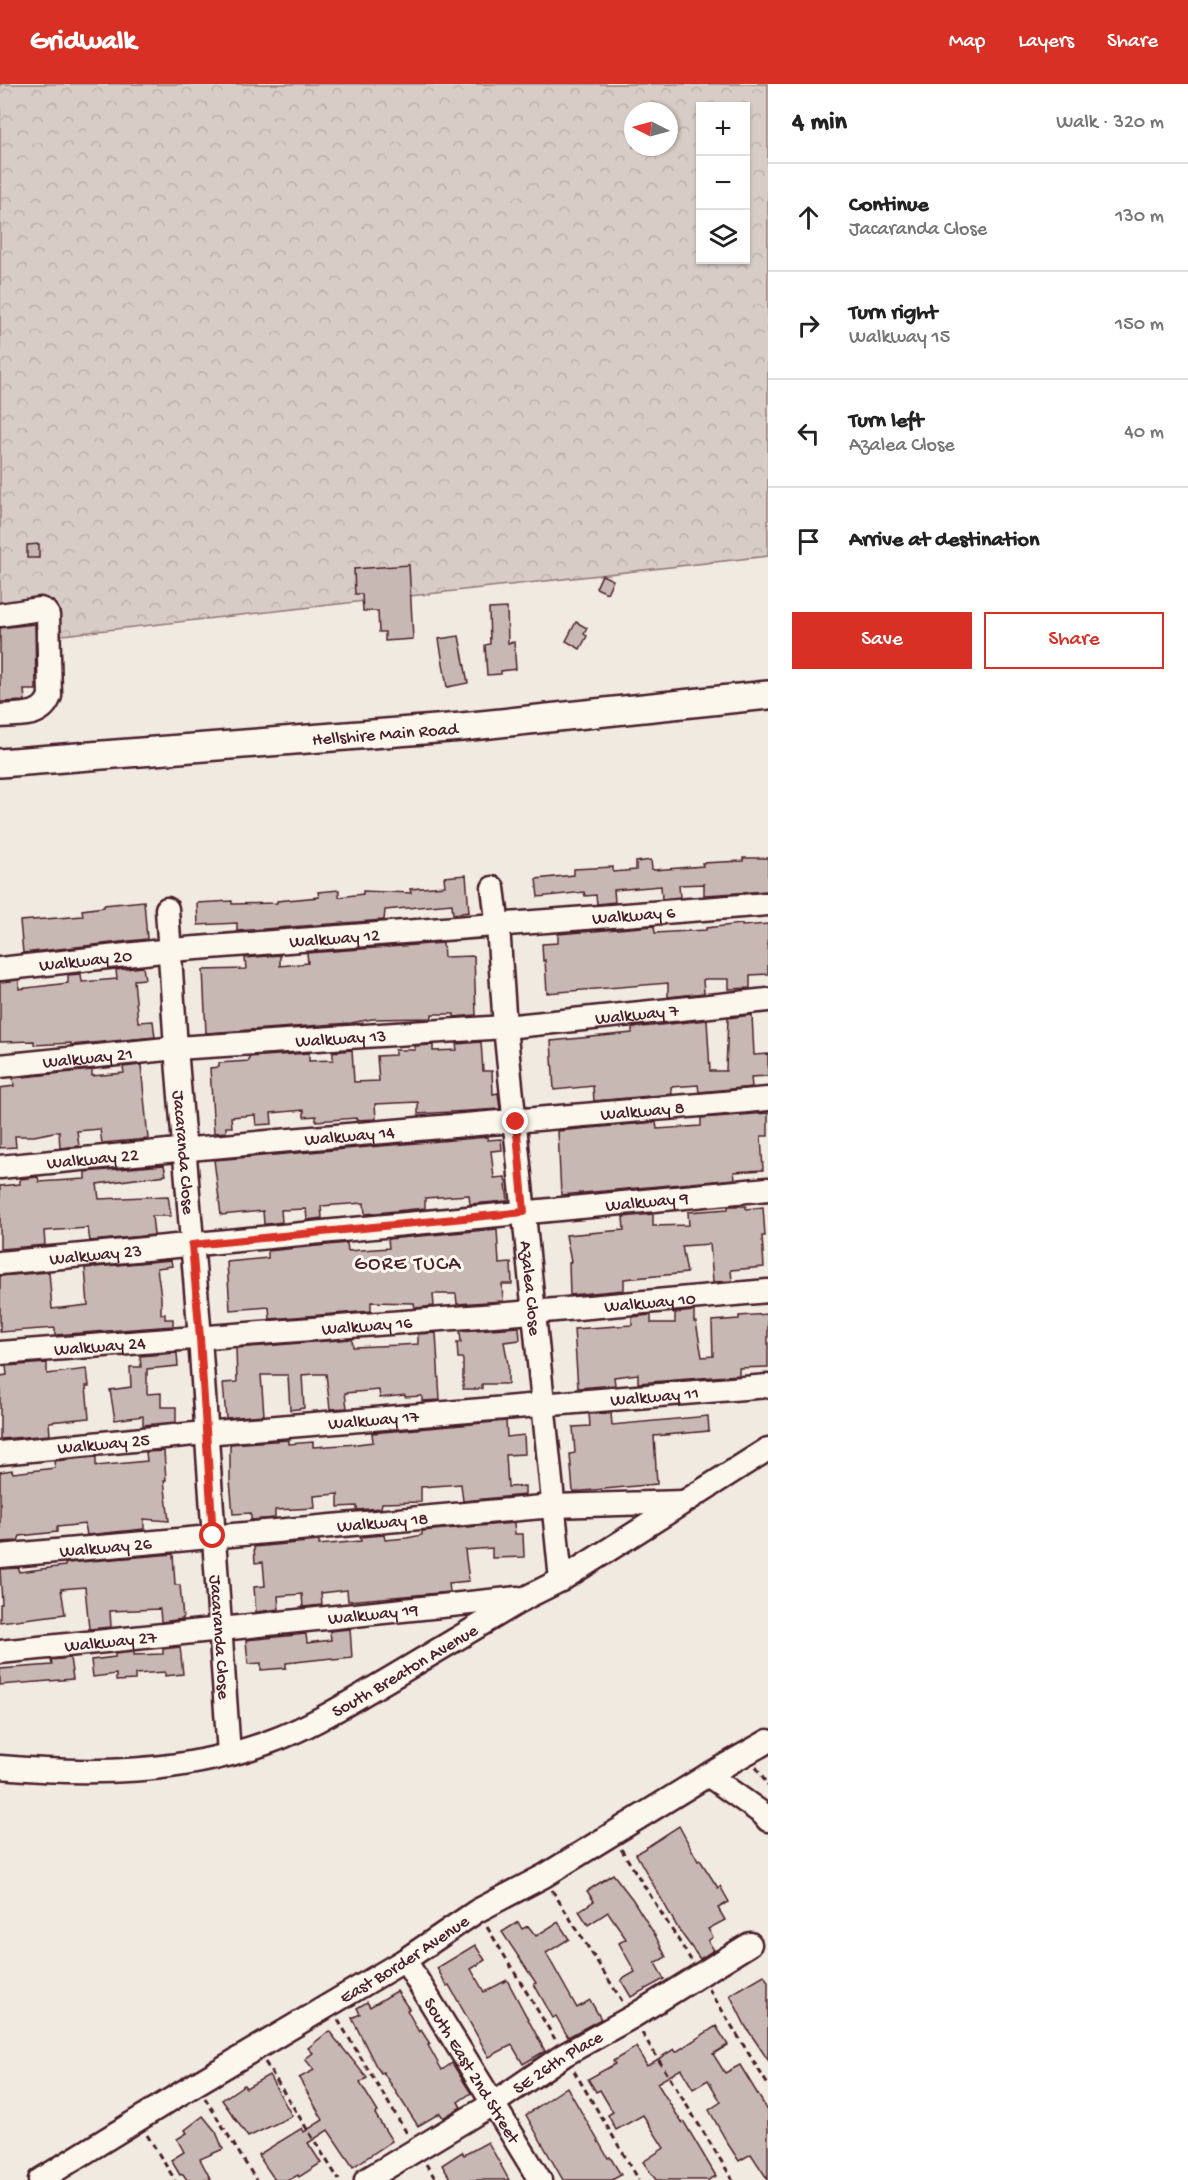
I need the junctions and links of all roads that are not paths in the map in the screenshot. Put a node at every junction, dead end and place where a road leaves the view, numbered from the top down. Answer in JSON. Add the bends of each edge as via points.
{"nodes":[{"id":1,"x":0,"y":615,"type":"edge"},
{"id":2,"x":768,"y":695,"type":"edge"},
{"id":3,"x":0,"y":716,"type":"edge"},
{"id":4,"x":0,"y":763,"type":"edge"},
{"id":5,"x":494,"y":888,"type":"dead end"},
{"id":6,"x":768,"y":904,"type":"edge"},
{"id":7,"x":167,"y":909,"type":"dead end"},
{"id":8,"x":498,"y":926,"type":"junction"},
{"id":9,"x":171,"y":950,"type":"junction"},
{"id":10,"x":0,"y":969,"type":"edge"},
{"id":11,"x":768,"y":1000,"type":"edge"},
{"id":12,"x":505,"y":1027,"type":"junction"},
{"id":13,"x":176,"y":1048,"type":"junction"},
{"id":14,"x":0,"y":1066,"type":"edge"},
{"id":15,"x":768,"y":1099,"type":"edge"},
{"id":16,"x":516,"y":1122,"type":"junction"},
{"id":17,"x":184,"y":1148,"type":"junction"},
{"id":18,"x":0,"y":1167,"type":"edge"},
{"id":19,"x":768,"y":1189,"type":"edge"},
{"id":20,"x":524,"y":1212,"type":"junction"},
{"id":21,"x":192,"y":1245,"type":"junction"},
{"id":22,"x":0,"y":1263,"type":"edge"},
{"id":23,"x":768,"y":1291,"type":"edge"},
{"id":24,"x":533,"y":1312,"type":"junction"},
{"id":25,"x":200,"y":1338,"type":"junction"},
{"id":26,"x":0,"y":1353,"type":"edge"},
{"id":27,"x":768,"y":1386,"type":"edge"},
{"id":28,"x":542,"y":1406,"type":"junction"},
{"id":29,"x":206,"y":1433,"type":"junction"},
{"id":30,"x":768,"y":1449,"type":"edge"},
{"id":31,"x":0,"y":1453,"type":"edge"},
{"id":32,"x":685,"y":1502,"type":"junction"},
{"id":33,"x":553,"y":1506,"type":"junction"},
{"id":34,"x":213,"y":1536,"type":"junction"},
{"id":35,"x":0,"y":1556,"type":"edge"},
{"id":36,"x":561,"y":1580,"type":"junction"},
{"id":37,"x":527,"y":1597,"type":"junction"},
{"id":38,"x":220,"y":1631,"type":"junction"},
{"id":39,"x":0,"y":1652,"type":"edge"},
{"id":40,"x":768,"y":1741,"type":"edge"},
{"id":41,"x":229,"y":1754,"type":"junction"},
{"id":42,"x":0,"y":1767,"type":"edge"},
{"id":43,"x":708,"y":1774,"type":"junction"},
{"id":44,"x":768,"y":1820,"type":"edge"},
{"id":45,"x":750,"y":1944,"type":"dead end"},
{"id":46,"x":405,"y":1960,"type":"junction"},
{"id":47,"x":494,"y":2103,"type":"junction"},
{"id":48,"x":40,"y":2180,"type":"edge"},
{"id":49,"x":366,"y":2180,"type":"edge"},
{"id":50,"x":540,"y":2180,"type":"edge"}],
"edges":[{"from":1,"to":3,"type":"street","via":[[45,610],[50,696],[39,712]]},
{"from":2,"to":4,"type":"main road","name":"Hellshire Main Road","via":[[462,727]]},
{"from":5,"to":8,"type":"street","name":"Azalea Close"},
{"from":6,"to":8,"type":"street","name":"Walkway 6"},
{"from":7,"to":9,"type":"street","name":"Jacaranda Close"},
{"from":8,"to":9,"type":"street","name":"Walkway 12"},
{"from":8,"to":12,"type":"street","name":"Azalea Close"},
{"from":9,"to":10,"type":"street","name":"Walkway 20"},
{"from":9,"to":13,"type":"street","name":"Jacaranda Close"},
{"from":11,"to":12,"type":"street","name":"Walkway 7"},
{"from":12,"to":13,"type":"street","name":"Walkway 13"},
{"from":12,"to":16,"type":"street","name":"Azalea Close"},
{"from":13,"to":14,"type":"street","name":"Walkway 21"},
{"from":13,"to":17,"type":"street","name":"Jacaranda Close"},
{"from":15,"to":16,"type":"street","name":"Walkway 8"},
{"from":16,"to":17,"type":"street","name":"Walkway 14"},
{"from":16,"to":20,"type":"street","name":"Azalea Close"},
{"from":17,"to":18,"type":"street","name":"Walkway 22"},
{"from":17,"to":21,"type":"street","name":"Jacaranda Close"},
{"from":19,"to":20,"type":"street","name":"Walkway 9"},
{"from":20,"to":21,"type":"street","name":"Walkway 9"},
{"from":20,"to":24,"type":"street","name":"Azalea Close"},
{"from":21,"to":22,"type":"street","name":"Walkway 23"},
{"from":21,"to":25,"type":"street","name":"Jacaranda Close"},
{"from":23,"to":24,"type":"street","name":"Walkway 10"},
{"from":24,"to":25,"type":"street","name":"Walkway 16"},
{"from":24,"to":28,"type":"street","name":"Azalea Close"},
{"from":25,"to":26,"type":"street","name":"Walkway 24"},
{"from":25,"to":29,"type":"street","name":"Jacaranda Close"},
{"from":27,"to":28,"type":"street","name":"Walkway 11"},
{"from":28,"to":29,"type":"street","name":"Walkway 17"},
{"from":28,"to":33,"type":"street","name":"Azalea Close"},
{"from":29,"to":31,"type":"street","name":"Walkway 25"},
{"from":29,"to":34,"type":"street","name":"Jacaranda Close"},
{"from":30,"to":32,"type":"street","name":"South Breaton Avenue"},
{"from":32,"to":33,"type":"street","name":"Walkway 18"},
{"from":32,"to":36,"type":"street","name":"South Breaton Avenue"},
{"from":33,"to":34,"type":"street","name":"Walkway 18"},
{"from":33,"to":36,"type":"street","name":"Azalea Close"},
{"from":34,"to":35,"type":"street","name":"Walkway 26"},
{"from":34,"to":38,"type":"street","name":"Jacaranda Close"},
{"from":36,"to":37,"type":"street","name":"South Breaton Avenue"},
{"from":37,"to":38,"type":"street","name":"Walkway 19"},
{"from":37,"to":41,"type":"street","name":"South Breaton Avenue","via":[[314,1723]]},
{"from":38,"to":39,"type":"street","name":"Walkway 27"},
{"from":38,"to":41,"type":"street","name":"Jacaranda Close"},
{"from":40,"to":43,"type":"street","name":"East Border Avenue"},
{"from":41,"to":42,"type":"street","name":"South Breaton Avenue","via":[[122,1771]]},
{"from":43,"to":44,"type":"street"},
{"from":43,"to":46,"type":"street","name":"East Border Avenue","via":[[553,1870],[477,1911]]},
{"from":45,"to":47,"type":"street","name":"SE 26th Place","via":[[632,2018],[564,2055]]},
{"from":46,"to":47,"type":"street","name":"South East 2nd Street"},
{"from":46,"to":48,"type":"street","name":"East Border Avenue"},
{"from":47,"to":49,"type":"street","name":"SE 26th Place"},
{"from":47,"to":50,"type":"street","name":"South East 2nd Street"}]}
